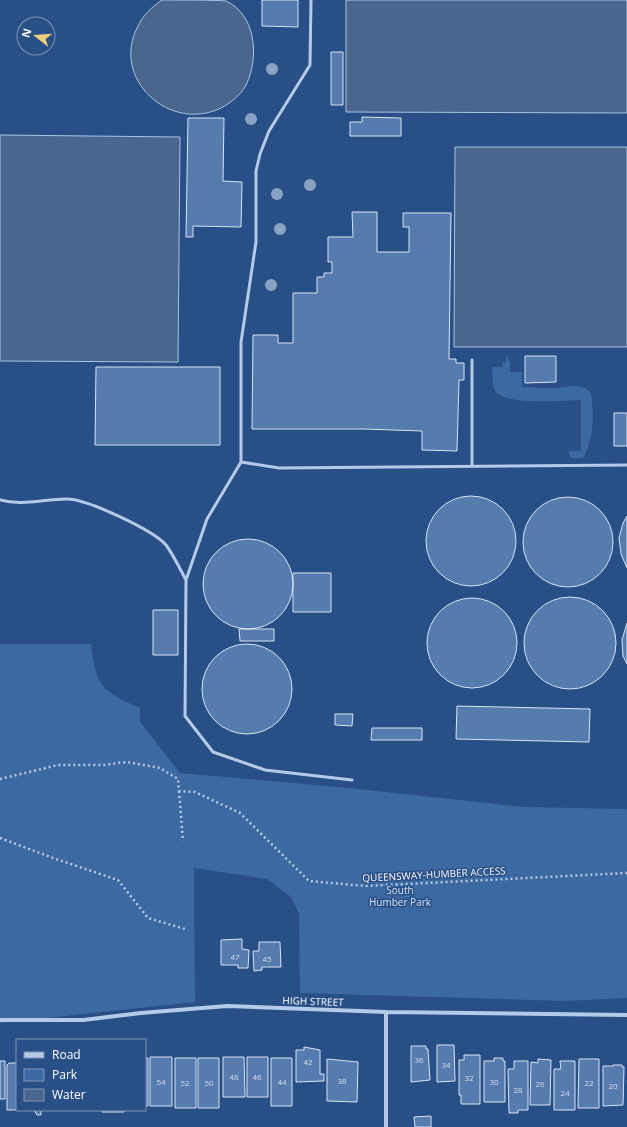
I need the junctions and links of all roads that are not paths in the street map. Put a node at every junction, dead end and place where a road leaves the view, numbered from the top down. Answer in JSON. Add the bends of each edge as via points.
{"nodes":[{"id":1,"x":311,"y":0,"type":"edge"},
{"id":2,"x":472,"y":360,"type":"dead end"},
{"id":3,"x":241,"y":462,"type":"junction"},
{"id":4,"x":627,"y":465,"type":"edge"},
{"id":5,"x":472,"y":466,"type":"junction"},
{"id":6,"x":0,"y":500,"type":"edge"},
{"id":7,"x":186,"y":580,"type":"junction"},
{"id":8,"x":352,"y":780,"type":"dead end"},
{"id":9,"x":386,"y":1012,"type":"junction"},
{"id":10,"x":627,"y":1015,"type":"edge"},
{"id":11,"x":0,"y":1020,"type":"edge"},
{"id":12,"x":386,"y":1127,"type":"edge"}],
"edges":[{"from":1,"to":3,"type":"lane","via":[[310,64],[269,131],[256,171],[256,242],[241,342]]},
{"from":2,"to":5,"type":"lane"},
{"from":3,"to":5,"type":"lane","via":[[278,468]]},
{"from":3,"to":7,"type":"lane","via":[[207,519]]},
{"from":4,"to":5,"type":"lane"},
{"from":6,"to":7,"type":"lane","via":[[12,503],[69,499],[115,514],[165,544]]},
{"from":7,"to":8,"type":"lane","via":[[185,716],[213,752],[265,770]]},
{"from":9,"to":10,"type":"street","name":"HIGH STREET"},
{"from":9,"to":11,"type":"street","name":"HIGH STREET","via":[[227,1006],[83,1020]]},
{"from":9,"to":12,"type":"street"}]}
